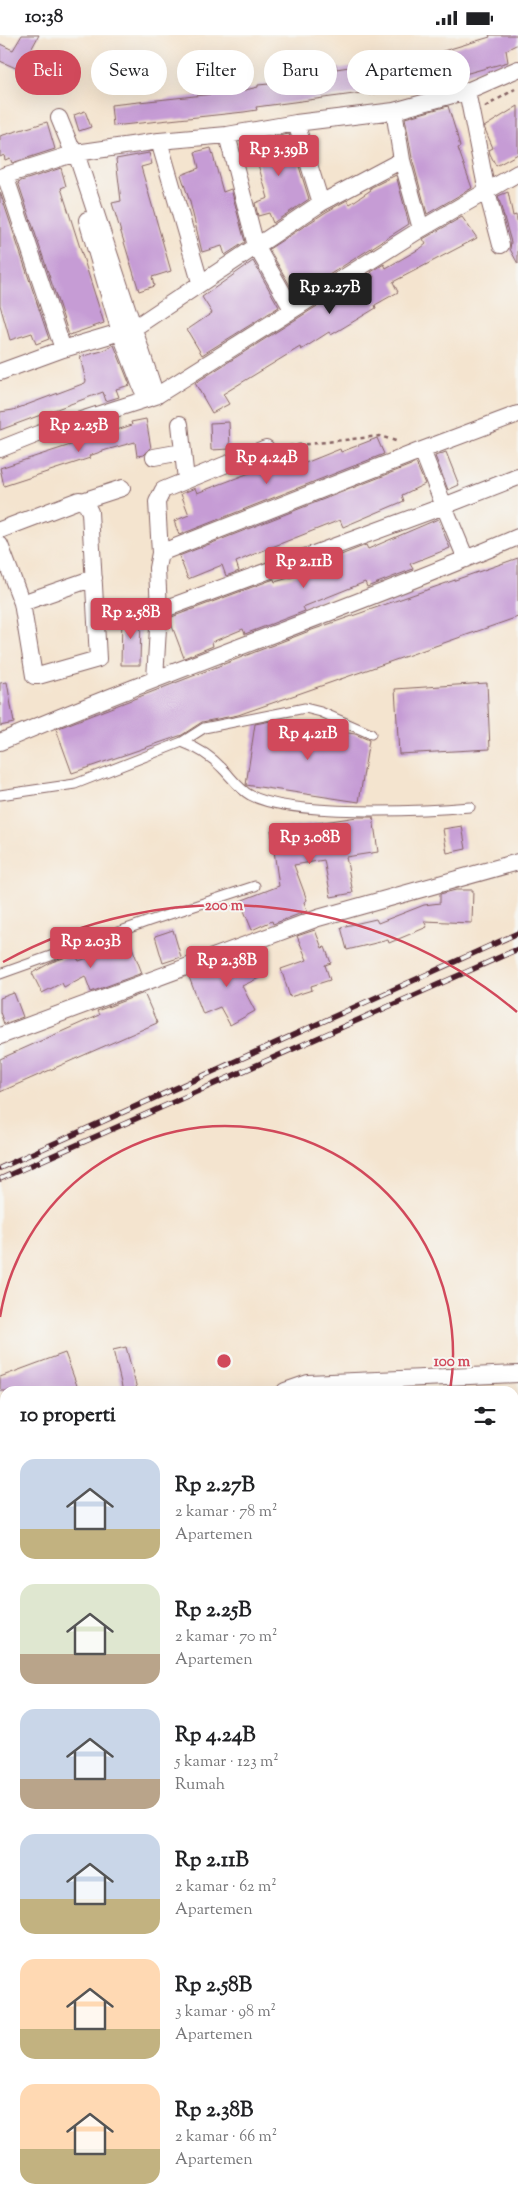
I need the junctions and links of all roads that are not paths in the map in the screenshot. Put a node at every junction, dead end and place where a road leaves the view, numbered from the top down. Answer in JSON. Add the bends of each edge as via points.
{"nodes":[{"id":1,"x":518,"y":69,"type":"edge"},
{"id":2,"x":470,"y":90,"type":"edge"},
{"id":3,"x":452,"y":95,"type":"edge"},
{"id":4,"x":468,"y":95,"type":"edge"},
{"id":5,"x":394,"y":111,"type":"junction"},
{"id":6,"x":59,"y":118,"type":"dead end"},
{"id":7,"x":296,"y":123,"type":"junction"},
{"id":8,"x":227,"y":135,"type":"junction"},
{"id":9,"x":159,"y":141,"type":"junction"},
{"id":10,"x":71,"y":151,"type":"junction"},
{"id":11,"x":402,"y":160,"type":"junction"},
{"id":12,"x":518,"y":173,"type":"edge"},
{"id":13,"x":2,"y":176,"type":"edge"},
{"id":14,"x":487,"y":192,"type":"junction"},
{"id":15,"x":321,"y":203,"type":"junction"},
{"id":16,"x":421,"y":229,"type":"junction"},
{"id":17,"x":502,"y":245,"type":"dead end"},
{"id":18,"x":256,"y":246,"type":"junction"},
{"id":19,"x":200,"y":282,"type":"junction"},
{"id":20,"x":292,"y":309,"type":"junction"},
{"id":21,"x":127,"y":330,"type":"junction"},
{"id":22,"x":63,"y":349,"type":"junction"},
{"id":23,"x":0,"y":372,"type":"edge"},
{"id":24,"x":151,"y":398,"type":"junction"},
{"id":25,"x":518,"y":414,"type":"edge"},
{"id":26,"x":180,"y":424,"type":"dead end"},
{"id":27,"x":0,"y":449,"type":"edge"},
{"id":28,"x":266,"y":449,"type":"road end"},
{"id":29,"x":422,"y":450,"type":"junction"},
{"id":30,"x":182,"y":452,"type":"junction"},
{"id":31,"x":154,"y":457,"type":"dead end"},
{"id":32,"x":518,"y":477,"type":"edge"},
{"id":33,"x":186,"y":480,"type":"junction"},
{"id":34,"x":122,"y":488,"type":"dead end"},
{"id":35,"x":82,"y":501,"type":"junction"},
{"id":36,"x":444,"y":506,"type":"junction"},
{"id":37,"x":0,"y":530,"type":"edge"},
{"id":38,"x":518,"y":537,"type":"edge"},
{"id":39,"x":0,"y":545,"type":"edge"},
{"id":40,"x":160,"y":553,"type":"junction"},
{"id":41,"x":466,"y":559,"type":"junction"},
{"id":42,"x":94,"y":578,"type":"junction"},
{"id":43,"x":22,"y":603,"type":"junction"},
{"id":44,"x":160,"y":611,"type":"junction"},
{"id":45,"x":155,"y":679,"type":"junction"},
{"id":46,"x":371,"y":734,"type":"dead end"},
{"id":47,"x":0,"y":742,"type":"edge"},
{"id":48,"x":182,"y":742,"type":"junction"},
{"id":49,"x":0,"y":795,"type":"edge"},
{"id":50,"x":470,"y":807,"type":"dead end"},
{"id":51,"x":518,"y":862,"type":"edge"},
{"id":52,"x":255,"y":887,"type":"dead end"},
{"id":53,"x":0,"y":974,"type":"edge"},
{"id":54,"x":0,"y":1036,"type":"edge"},
{"id":55,"x":518,"y":1374,"type":"edge"},
{"id":56,"x":299,"y":1386,"type":"edge"}],
"edges":[{"from":1,"to":2,"type":"street"},
{"from":3,"to":5,"type":"street"},
{"from":4,"to":14,"type":"street"},
{"from":5,"to":7,"type":"street"},
{"from":5,"to":11,"type":"street"},
{"from":6,"to":10,"type":"street"},
{"from":7,"to":8,"type":"street"},
{"from":7,"to":15,"type":"street"},
{"from":8,"to":9,"type":"street"},
{"from":8,"to":18,"type":"street"},
{"from":9,"to":10,"type":"street"},
{"from":9,"to":19,"type":"street"},
{"from":10,"to":13,"type":"street"},
{"from":10,"to":21,"type":"street"},
{"from":11,"to":15,"type":"street"},
{"from":11,"to":16,"type":"street"},
{"from":12,"to":14,"type":"street"},
{"from":13,"to":22,"type":"street"},
{"from":14,"to":16,"type":"street"},
{"from":14,"to":17,"type":"street"},
{"from":15,"to":18,"type":"street"},
{"from":16,"to":20,"type":"street"},
{"from":18,"to":19,"type":"street"},
{"from":18,"to":20,"type":"street"},
{"from":19,"to":21,"type":"street"},
{"from":20,"to":24,"type":"street"},
{"from":21,"to":22,"type":"street"},
{"from":21,"to":24,"type":"street"},
{"from":22,"to":23,"type":"street"},
{"from":24,"to":27,"type":"street"},
{"from":25,"to":29,"type":"street"},
{"from":26,"to":30,"type":"street"},
{"from":28,"to":33,"type":"street"},
{"from":29,"to":36,"type":"street"},
{"from":29,"to":40,"type":"street"},
{"from":30,"to":31,"type":"street"},
{"from":30,"to":33,"type":"street"},
{"from":32,"to":36,"type":"street"},
{"from":33,"to":40,"type":"street","via":[[163,490],[158,496]]},
{"from":34,"to":35,"type":"street"},
{"from":35,"to":37,"type":"street"},
{"from":35,"to":42,"type":"street","via":[[90,513]]},
{"from":36,"to":41,"type":"street"},
{"from":36,"to":44,"type":"street"},
{"from":38,"to":41,"type":"street"},
{"from":39,"to":43,"type":"street"},
{"from":40,"to":44,"type":"street","via":[[157,568]]},
{"from":41,"to":45,"type":"street"},
{"from":42,"to":43,"type":"street"},
{"from":42,"to":43,"type":"street","via":[[98,653],[95,661],[36,677],[32,671]]},
{"from":44,"to":45,"type":"street"},
{"from":45,"to":47,"type":"street"},
{"from":46,"to":48,"type":"lane","via":[[305,708],[204,728]]},
{"from":48,"to":49,"type":"lane","via":[[75,784]]},
{"from":48,"to":50,"type":"lane","via":[[210,756],[250,795],[272,803],[354,810]]},
{"from":51,"to":54,"type":"street","via":[[318,918]]},
{"from":52,"to":53,"type":"lane"},
{"from":55,"to":56,"type":"street","via":[[308,1383]]}]}
